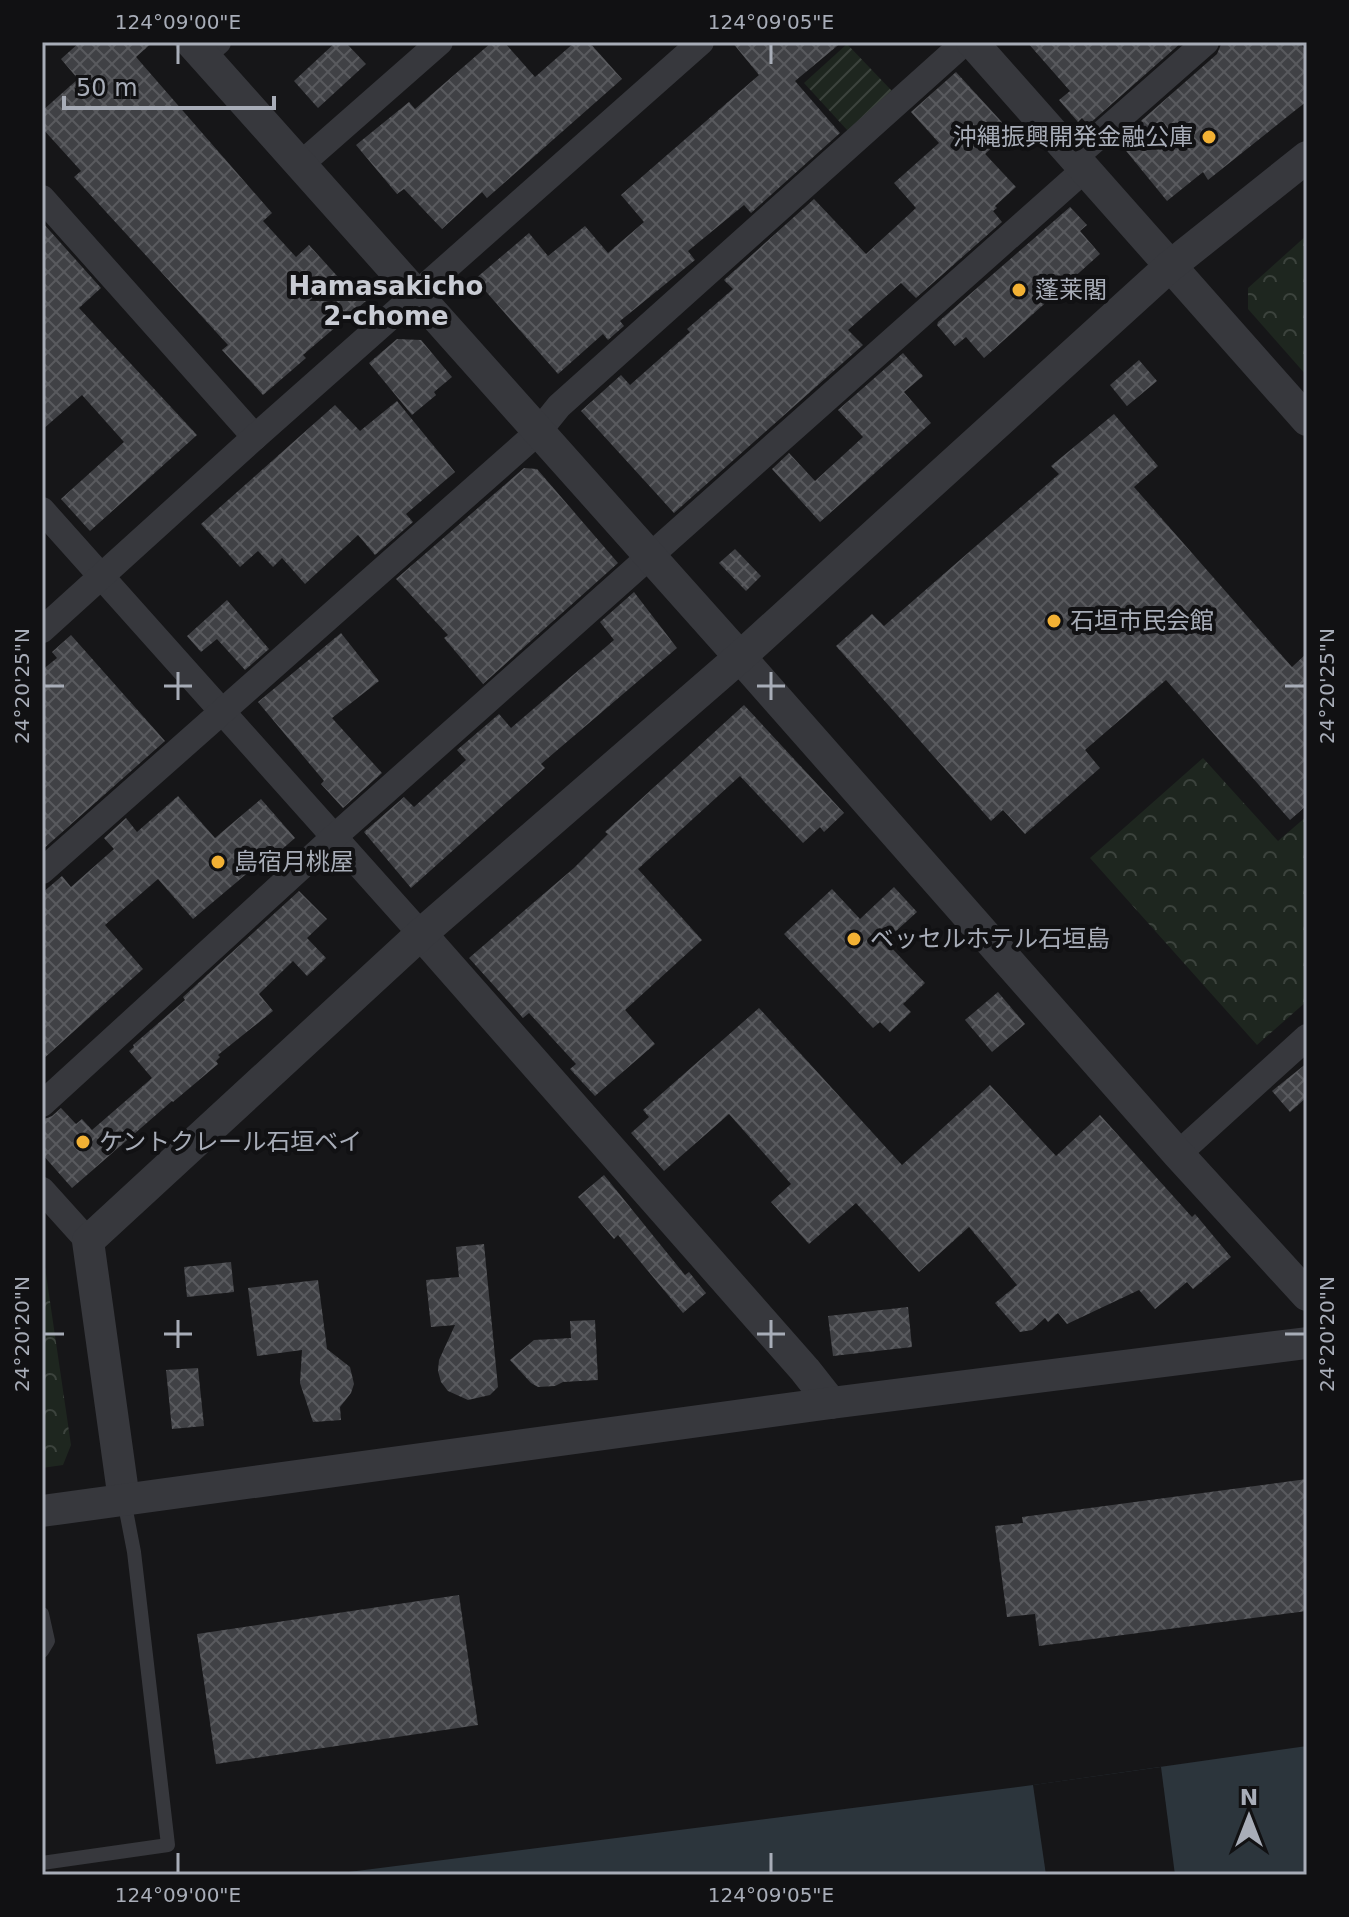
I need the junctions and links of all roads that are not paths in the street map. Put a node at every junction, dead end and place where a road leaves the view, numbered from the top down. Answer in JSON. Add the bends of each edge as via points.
{"nodes":[{"id":1,"x":440,"y":42,"type":"edge"},
{"id":2,"x":701,"y":42,"type":"edge"},
{"id":3,"x":965,"y":42,"type":"edge"},
{"id":4,"x":972,"y":42,"type":"edge"},
{"id":5,"x":1206,"y":42,"type":"edge"},
{"id":6,"x":204,"y":46,"type":"edge"},
{"id":7,"x":1307,"y":157,"type":"edge"},
{"id":8,"x":1079,"y":164,"type":"junction"},
{"id":9,"x":300,"y":165,"type":"junction"},
{"id":10,"x":42,"y":198,"type":"edge"},
{"id":11,"x":1169,"y":267,"type":"junction"},
{"id":12,"x":415,"y":296,"type":"junction"},
{"id":13,"x":1307,"y":420,"type":"edge"},
{"id":14,"x":538,"y":432,"type":"junction"},
{"id":15,"x":255,"y":437,"type":"junction"},
{"id":16,"x":42,"y":510,"type":"edge"},
{"id":17,"x":650,"y":558,"type":"junction"},
{"id":18,"x":101,"y":577,"type":"junction"},
{"id":19,"x":42,"y":630,"type":"edge"},
{"id":20,"x":740,"y":657,"type":"junction"},
{"id":21,"x":223,"y":710,"type":"junction"},
{"id":22,"x":333,"y":838,"type":"junction"},
{"id":23,"x":42,"y":871,"type":"edge"},
{"id":24,"x":421,"y":934,"type":"junction"},
{"id":25,"x":1307,"y":1037,"type":"edge"},
{"id":26,"x":42,"y":1104,"type":"edge"},
{"id":27,"x":1178,"y":1154,"type":"junction"},
{"id":28,"x":42,"y":1190,"type":"edge"},
{"id":29,"x":88,"y":1241,"type":"junction"},
{"id":30,"x":1307,"y":1295,"type":"edge"},
{"id":31,"x":1307,"y":1343,"type":"edge"},
{"id":32,"x":831,"y":1403,"type":"junction"},
{"id":33,"x":124,"y":1500,"type":"junction"},
{"id":34,"x":42,"y":1511,"type":"edge"},
{"id":35,"x":42,"y":1614,"type":"edge"},
{"id":36,"x":42,"y":1651,"type":"edge"},
{"id":37,"x":42,"y":1863,"type":"edge"}],
"edges":[{"from":1,"to":9,"type":"street"},
{"from":2,"to":12,"type":"street"},
{"from":3,"to":14,"type":"street","via":[[559,406]]},
{"from":4,"to":8,"type":"street"},
{"from":5,"to":8,"type":"street"},
{"from":6,"to":9,"type":"street"},
{"from":7,"to":11,"type":"street"},
{"from":8,"to":11,"type":"street"},
{"from":8,"to":17,"type":"street"},
{"from":9,"to":12,"type":"street"},
{"from":10,"to":15,"type":"street"},
{"from":11,"to":13,"type":"street"},
{"from":11,"to":20,"type":"street"},
{"from":12,"to":14,"type":"street"},
{"from":12,"to":15,"type":"street"},
{"from":14,"to":17,"type":"street"},
{"from":14,"to":21,"type":"street"},
{"from":15,"to":18,"type":"street"},
{"from":16,"to":18,"type":"street"},
{"from":17,"to":20,"type":"street"},
{"from":17,"to":22,"type":"street"},
{"from":18,"to":19,"type":"street"},
{"from":18,"to":21,"type":"street"},
{"from":20,"to":24,"type":"street"},
{"from":20,"to":27,"type":"street"},
{"from":21,"to":22,"type":"street"},
{"from":21,"to":23,"type":"street"},
{"from":22,"to":24,"type":"street"},
{"from":22,"to":26,"type":"street"},
{"from":24,"to":29,"type":"street"},
{"from":24,"to":32,"type":"street"},
{"from":25,"to":27,"type":"street"},
{"from":27,"to":30,"type":"street"},
{"from":28,"to":29,"type":"street"},
{"from":29,"to":33,"type":"street"},
{"from":31,"to":32,"type":"street"},
{"from":32,"to":33,"type":"street"},
{"from":33,"to":34,"type":"street"},
{"from":33,"to":37,"type":"lane","via":[[168,1845]]},
{"from":35,"to":36,"type":"lane","via":[[48,1641]]}]}
